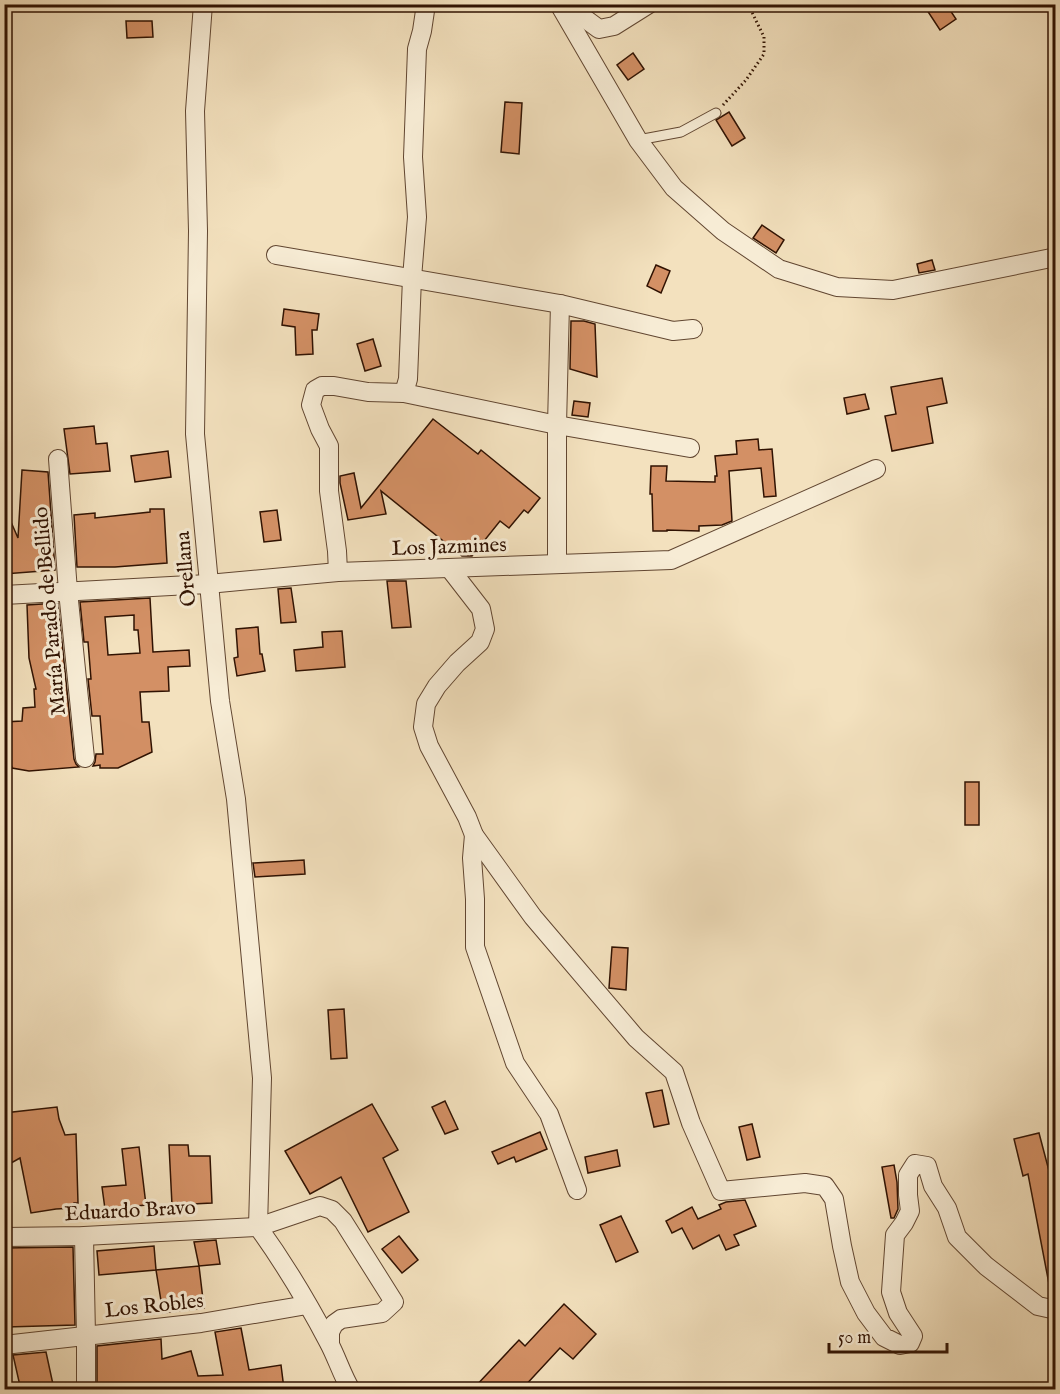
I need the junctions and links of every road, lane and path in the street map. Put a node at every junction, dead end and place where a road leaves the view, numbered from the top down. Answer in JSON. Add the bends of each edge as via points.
{"nodes":[{"id":1,"x":202,"y":4,"type":"edge"},
{"id":2,"x":426,"y":4,"type":"edge"},
{"id":3,"x":559,"y":4,"type":"edge"},
{"id":4,"x":565,"y":4,"type":"edge"},
{"id":5,"x":649,"y":4,"type":"edge"},
{"id":6,"x":748,"y":4,"type":"edge"},
{"id":7,"x":716,"y":113,"type":"joint"},
{"id":8,"x":638,"y":140,"type":"junction"},
{"id":9,"x":276,"y":255,"type":"dead end"},
{"id":10,"x":1056,"y":257,"type":"edge"},
{"id":11,"x":412,"y":278,"type":"junction"},
{"id":12,"x":560,"y":304,"type":"junction"},
{"id":13,"x":693,"y":329,"type":"dead end"},
{"id":14,"x":404,"y":393,"type":"junction"},
{"id":15,"x":557,"y":425,"type":"junction"},
{"id":16,"x":690,"y":448,"type":"dead end"},
{"id":17,"x":58,"y":459,"type":"dead end"},
{"id":18,"x":876,"y":469,"type":"dead end"},
{"id":19,"x":557,"y":564,"type":"junction"},
{"id":20,"x":450,"y":569,"type":"junction"},
{"id":21,"x":338,"y":572,"type":"junction"},
{"id":22,"x":208,"y":584,"type":"junction"},
{"id":23,"x":68,"y":591,"type":"junction"},
{"id":24,"x":4,"y":596,"type":"edge"},
{"id":25,"x":85,"y":758,"type":"dead end"},
{"id":26,"x":474,"y":835,"type":"junction"},
{"id":27,"x":577,"y":1190,"type":"dead end"},
{"id":28,"x":258,"y":1227,"type":"junction"},
{"id":29,"x":84,"y":1236,"type":"junction"},
{"id":30,"x":4,"y":1237,"type":"edge"},
{"id":31,"x":307,"y":1305,"type":"junction"},
{"id":32,"x":1056,"y":1310,"type":"edge"},
{"id":33,"x":86,"y":1335,"type":"junction"},
{"id":34,"x":330,"y":1344,"type":"junction"},
{"id":35,"x":4,"y":1345,"type":"edge"},
{"id":36,"x":86,"y":1389,"type":"edge"},
{"id":37,"x":351,"y":1389,"type":"edge"}],
"edges":[{"from":1,"to":22,"type":"street","name":"Orellana","via":[[195,111],[195,434]]},
{"from":2,"to":11,"type":"street","via":[[417,49],[417,218]]},
{"from":3,"to":8,"type":"street"},
{"from":4,"to":5,"type":"street","via":[[599,29],[614,26]]},
{"from":6,"to":7,"type":"path","via":[[764,37],[764,54]]},
{"from":7,"to":8,"type":"lane","via":[[681,132]]},
{"from":8,"to":10,"type":"street","via":[[674,188],[723,231],[779,269],[837,287],[893,290]]},
{"from":9,"to":11,"type":"street"},
{"from":11,"to":12,"type":"street"},
{"from":11,"to":14,"type":"street"},
{"from":12,"to":13,"type":"street","via":[[673,331]]},
{"from":12,"to":15,"type":"street"},
{"from":14,"to":15,"type":"street"},
{"from":14,"to":21,"type":"street","via":[[334,386],[315,390],[311,405],[329,446],[329,491]]},
{"from":15,"to":16,"type":"street"},
{"from":15,"to":19,"type":"street"},
{"from":17,"to":23,"type":"street","name":"María Parado de Bellido"},
{"from":18,"to":19,"type":"street","name":"Los Jazmines","via":[[670,560]]},
{"from":19,"to":20,"type":"street","name":"Los Jazmines"},
{"from":20,"to":21,"type":"street","name":"Los Jazmines"},
{"from":20,"to":26,"type":"street","via":[[481,609],[485,629],[480,642],[437,686],[426,704],[423,727]]},
{"from":21,"to":22,"type":"street","name":"Los Jazmines"},
{"from":22,"to":23,"type":"street","name":"Los Jazmines"},
{"from":22,"to":28,"type":"street","name":"Orellana","via":[[219,701],[236,799],[262,1078]]},
{"from":23,"to":24,"type":"street","name":"Los Jazmines"},
{"from":23,"to":25,"type":"street","name":"María Parado de Bellido"},
{"from":26,"to":27,"type":"street","via":[[475,946],[515,1063],[549,1114]]},
{"from":26,"to":32,"type":"street","via":[[533,916],[636,1038],[674,1072],[721,1191],[805,1183],[825,1186],[834,1199],[850,1281],[884,1337],[900,1345],[909,1343],[914,1336],[898,1313],[891,1292],[894,1235],[910,1211],[908,1175],[915,1164],[927,1166],[957,1237],[986,1266],[1038,1306]]},
{"from":28,"to":29,"type":"street","name":"Eduardo Bravo"},
{"from":28,"to":31,"type":"street"},
{"from":28,"to":34,"type":"street","name":"Eduardo Bravo","via":[[320,1206],[332,1210],[394,1302],[382,1313],[341,1319],[330,1332]]},
{"from":29,"to":30,"type":"street","name":"Eduardo Bravo"},
{"from":29,"to":33,"type":"street"},
{"from":31,"to":33,"type":"street","name":"Los Robles","via":[[201,1323]]},
{"from":31,"to":34,"type":"street"},
{"from":33,"to":35,"type":"street","name":"Los Robles"},
{"from":33,"to":36,"type":"street"},
{"from":34,"to":37,"type":"street"}]}
